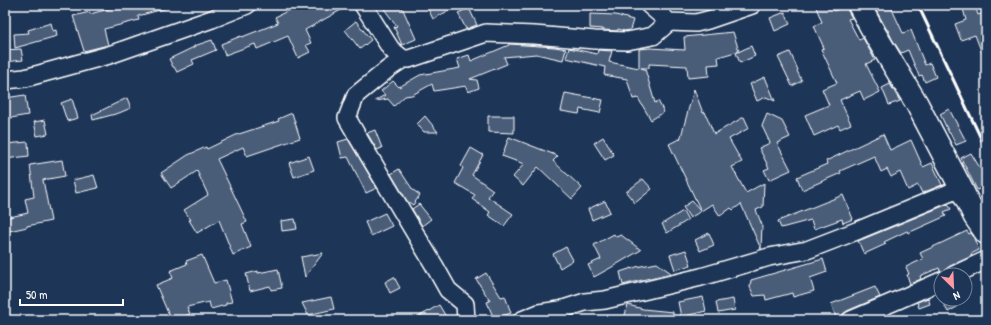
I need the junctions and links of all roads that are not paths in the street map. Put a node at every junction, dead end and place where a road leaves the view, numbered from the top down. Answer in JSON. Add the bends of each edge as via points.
{"nodes":[{"id":1,"x":247,"y":5,"type":"edge"},
{"id":2,"x":363,"y":5,"type":"edge"},
{"id":3,"x":650,"y":5,"type":"edge"},
{"id":4,"x":859,"y":5,"type":"edge"},
{"id":5,"x":746,"y":6,"type":"edge"},
{"id":6,"x":669,"y":22,"type":"junction"},
{"id":7,"x":404,"y":59,"type":"junction"},
{"id":8,"x":5,"y":80,"type":"edge"},
{"id":9,"x":962,"y":188,"type":"junction"},
{"id":10,"x":986,"y":233,"type":"edge"},
{"id":11,"x":986,"y":260,"type":"edge"},
{"id":12,"x":971,"y":267,"type":"edge"},
{"id":13,"x":933,"y":285,"type":"edge"},
{"id":14,"x":466,"y":320,"type":"edge"},
{"id":15,"x":522,"y":320,"type":"edge"},
{"id":16,"x":851,"y":320,"type":"edge"}],
"edges":[{"from":1,"to":8,"type":"street","via":[[109,55],[25,78]]},
{"from":2,"to":7,"type":"street","via":[[391,49]]},
{"from":3,"to":6,"type":"street"},
{"from":4,"to":9,"type":"main road"},
{"from":5,"to":6,"type":"street","via":[[696,23]]},
{"from":6,"to":7,"type":"street","via":[[653,36],[627,41],[486,33]]},
{"from":7,"to":14,"type":"street","via":[[356,95],[347,118],[448,290],[465,304]]},
{"from":9,"to":10,"type":"main road","via":[[975,217]]},
{"from":9,"to":15,"type":"street","via":[[807,250],[769,257],[682,282],[540,313]]},
{"from":11,"to":12,"type":"street"},
{"from":13,"to":16,"type":"street"}]}
